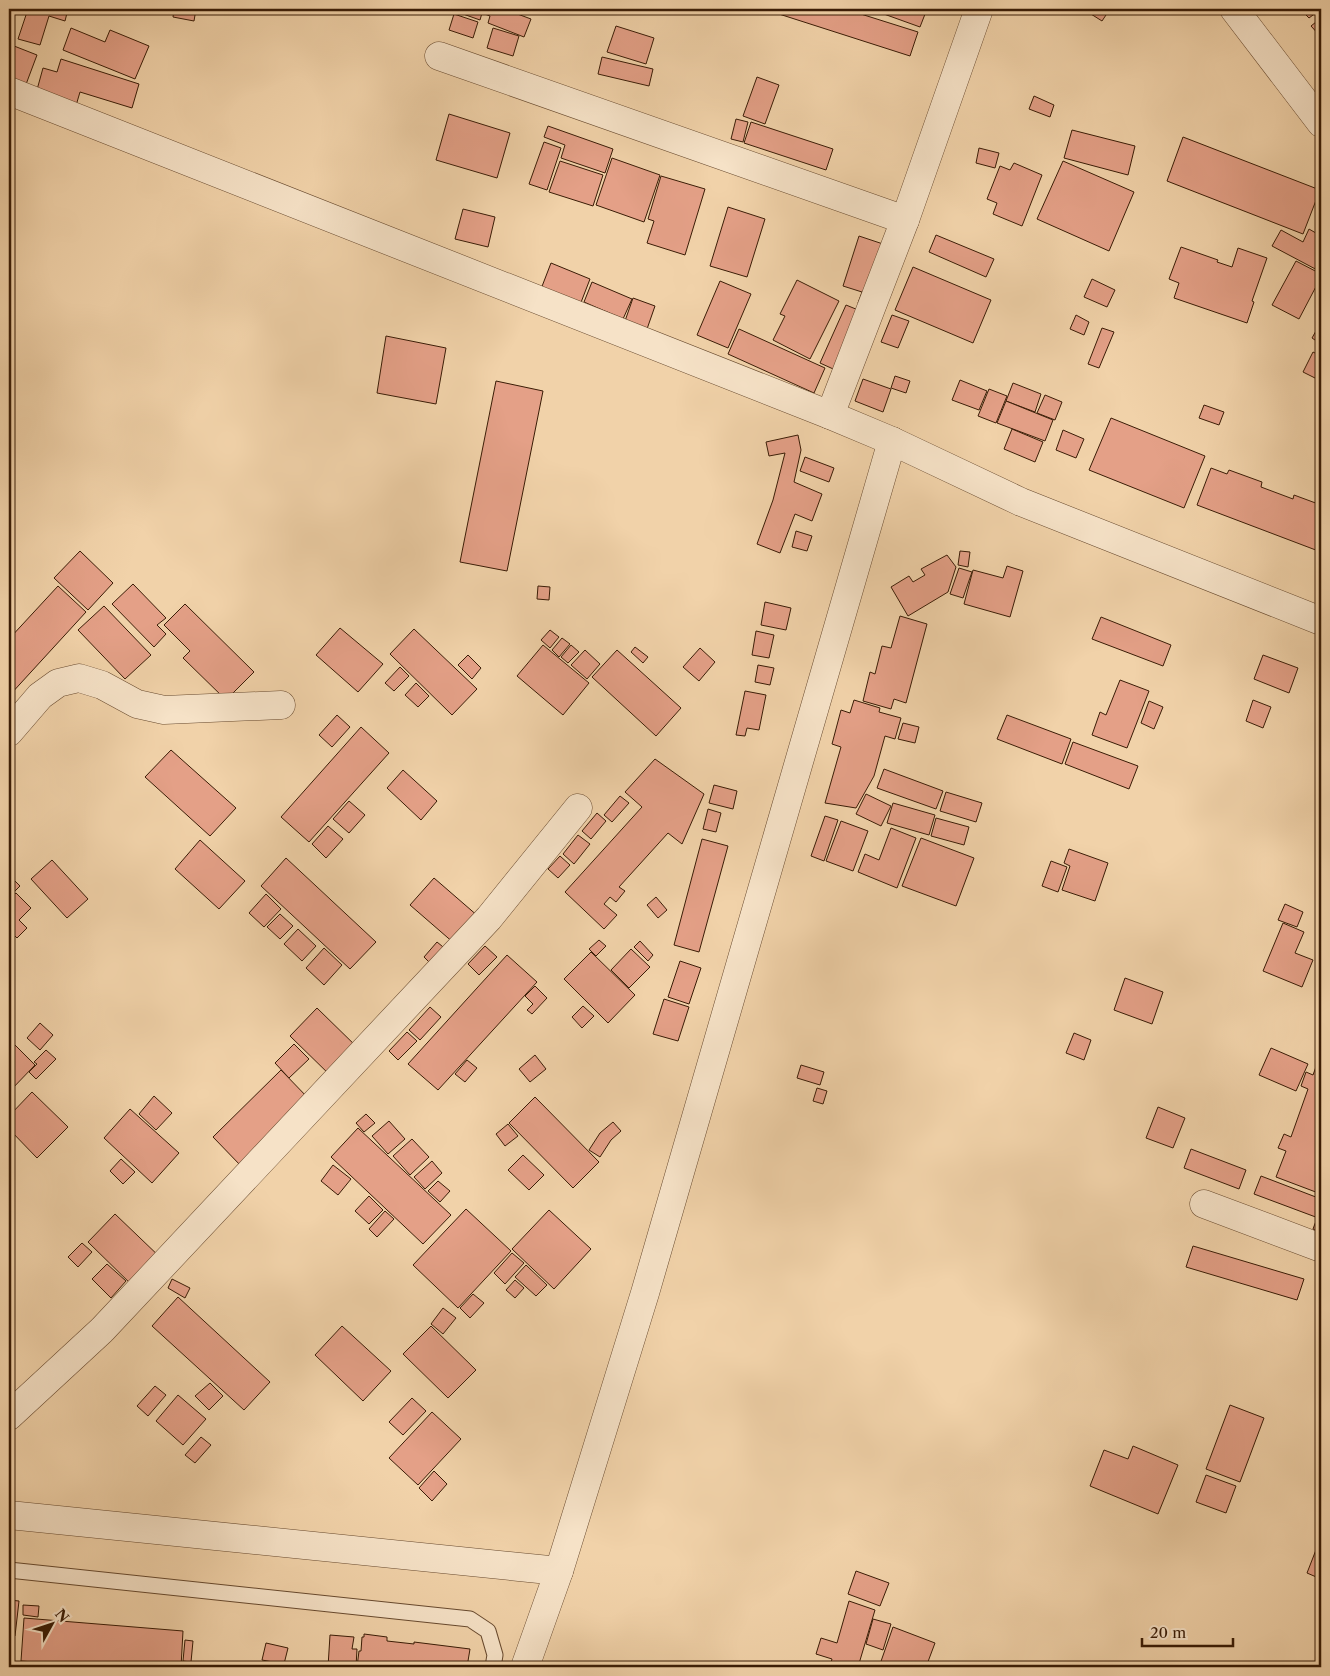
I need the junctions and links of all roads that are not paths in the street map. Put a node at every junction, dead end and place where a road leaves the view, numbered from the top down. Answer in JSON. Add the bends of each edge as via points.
{"nodes":[{"id":1,"x":979,"y":9,"type":"edge"},
{"id":2,"x":1234,"y":9,"type":"edge"},
{"id":3,"x":439,"y":56,"type":"dead end"},
{"id":4,"x":9,"y":91,"type":"edge"},
{"id":5,"x":1321,"y":123,"type":"edge"},
{"id":6,"x":905,"y":220,"type":"junction"},
{"id":7,"x":830,"y":416,"type":"junction"},
{"id":8,"x":892,"y":442,"type":"junction"},
{"id":9,"x":1321,"y":622,"type":"edge"},
{"id":10,"x":281,"y":705,"type":"dead end"},
{"id":11,"x":9,"y":732,"type":"edge"},
{"id":12,"x":578,"y":808,"type":"dead end"},
{"id":13,"x":1204,"y":1204,"type":"dead end"},
{"id":14,"x":1321,"y":1248,"type":"edge"},
{"id":15,"x":9,"y":1416,"type":"edge"},
{"id":16,"x":9,"y":1515,"type":"edge"},
{"id":17,"x":9,"y":1570,"type":"edge"},
{"id":18,"x":559,"y":1570,"type":"junction"},
{"id":19,"x":493,"y":1667,"type":"edge"},
{"id":20,"x":525,"y":1667,"type":"edge"}],
"edges":[{"from":1,"to":6,"type":"street"},
{"from":2,"to":5,"type":"street"},
{"from":3,"to":6,"type":"street"},
{"from":4,"to":7,"type":"street"},
{"from":6,"to":7,"type":"street"},
{"from":7,"to":8,"type":"street"},
{"from":8,"to":9,"type":"street","via":[[1021,502]]},
{"from":8,"to":18,"type":"street","via":[[648,1284]]},
{"from":10,"to":11,"type":"street","via":[[164,710],[136,704],[102,685],[78,678],[58,683],[40,696]]},
{"from":12,"to":15,"type":"street","via":[[482,926],[102,1330]]},
{"from":13,"to":14,"type":"street"},
{"from":16,"to":18,"type":"street"},
{"from":17,"to":19,"type":"lane","via":[[470,1619],[488,1631],[494,1655]]},
{"from":18,"to":20,"type":"street"}]}
